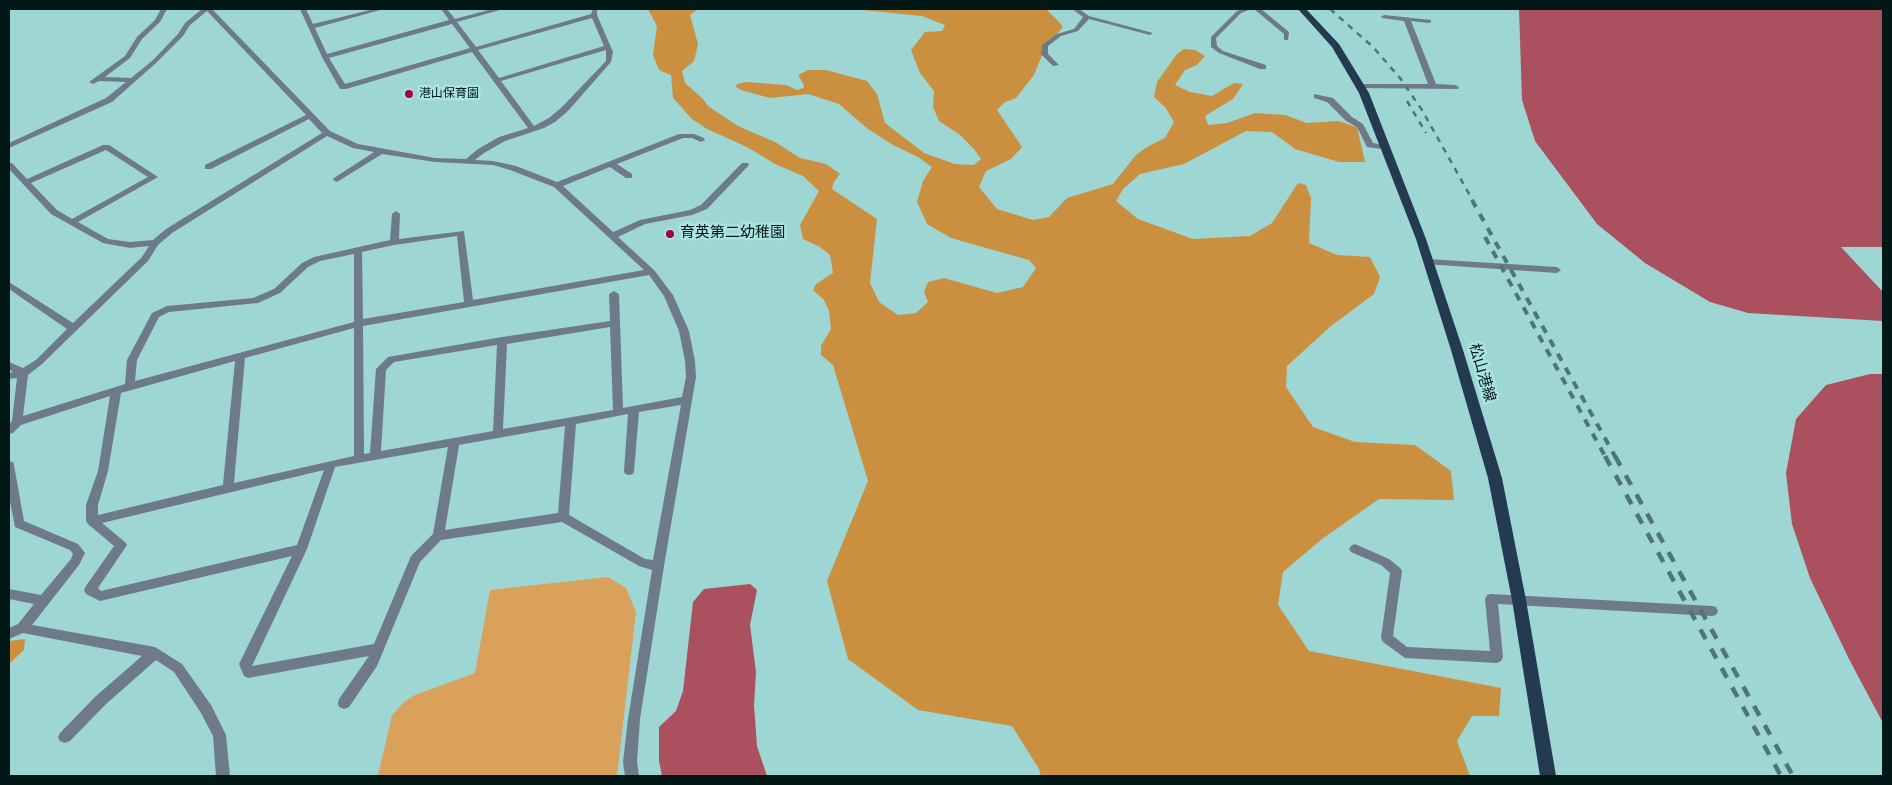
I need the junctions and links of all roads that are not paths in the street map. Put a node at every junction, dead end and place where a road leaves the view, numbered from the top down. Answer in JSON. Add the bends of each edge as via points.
{"nodes":[{"id":1,"x":164,"y":9,"type":"edge"},
{"id":2,"x":207,"y":9,"type":"edge"},
{"id":3,"x":303,"y":9,"type":"edge"},
{"id":4,"x":381,"y":9,"type":"edge"},
{"id":5,"x":444,"y":9,"type":"edge"},
{"id":6,"x":498,"y":9,"type":"edge"},
{"id":7,"x":1075,"y":9,"type":"edge"},
{"id":8,"x":1248,"y":9,"type":"edge"},
{"id":9,"x":1258,"y":9,"type":"edge"},
{"id":10,"x":1302,"y":9,"type":"edge"},
{"id":11,"x":1386,"y":9,"type":"edge"},
{"id":12,"x":595,"y":12,"type":"edge"},
{"id":13,"x":1087,"y":17,"type":"junction"},
{"id":14,"x":1384,"y":17,"type":"dead end"},
{"id":15,"x":1394,"y":18,"type":"junction"},
{"id":16,"x":1407,"y":19,"type":"junction"},
{"id":17,"x":454,"y":21,"type":"junction"},
{"id":18,"x":1428,"y":21,"type":"dead end"},
{"id":19,"x":311,"y":27,"type":"junction"},
{"id":20,"x":1150,"y":33,"type":"dead end"},
{"id":21,"x":1286,"y":39,"type":"dead end"},
{"id":22,"x":608,"y":47,"type":"junction"},
{"id":23,"x":475,"y":49,"type":"junction"},
{"id":24,"x":325,"y":57,"type":"junction"},
{"id":25,"x":1055,"y":65,"type":"dead end"},
{"id":26,"x":1263,"y":67,"type":"dead end"},
{"id":27,"x":133,"y":80,"type":"junction"},
{"id":28,"x":498,"y":80,"type":"junction"},
{"id":29,"x":1360,"y":86,"type":"junction"},
{"id":30,"x":1433,"y":86,"type":"junction"},
{"id":31,"x":1455,"y":87,"type":"dead end"},
{"id":32,"x":1317,"y":96,"type":"dead end"},
{"id":33,"x":311,"y":115,"type":"junction"},
{"id":34,"x":533,"y":129,"type":"junction"},
{"id":35,"x":327,"y":133,"type":"junction"},
{"id":36,"x":701,"y":140,"type":"dead end"},
{"id":37,"x":9,"y":146,"type":"edge"},
{"id":38,"x":1387,"y":148,"type":"junction"},
{"id":39,"x":381,"y":151,"type":"junction"},
{"id":40,"x":469,"y":161,"type":"junction"},
{"id":41,"x":612,"y":164,"type":"junction"},
{"id":42,"x":9,"y":165,"type":"edge"},
{"id":43,"x":745,"y":165,"type":"dead end"},
{"id":44,"x":208,"y":167,"type":"dead end"},
{"id":45,"x":629,"y":176,"type":"dead end"},
{"id":46,"x":336,"y":180,"type":"dead end"},
{"id":47,"x":25,"y":183,"type":"junction"},
{"id":48,"x":557,"y":185,"type":"junction"},
{"id":49,"x":396,"y":214,"type":"dead end"},
{"id":50,"x":72,"y":222,"type":"junction"},
{"id":51,"x":613,"y":236,"type":"junction"},
{"id":52,"x":394,"y":242,"type":"junction"},
{"id":53,"x":155,"y":243,"type":"junction"},
{"id":54,"x":358,"y":249,"type":"junction"},
{"id":55,"x":1428,"y":262,"type":"junction"},
{"id":56,"x":1557,"y":270,"type":"dead end"},
{"id":57,"x":651,"y":272,"type":"junction"},
{"id":58,"x":9,"y":285,"type":"edge"},
{"id":59,"x":614,"y":294,"type":"dead end"},
{"id":60,"x":469,"y":305,"type":"junction"},
{"id":61,"x":360,"y":323,"type":"junction"},
{"id":62,"x":615,"y":323,"type":"junction"},
{"id":63,"x":73,"y":328,"type":"junction"},
{"id":64,"x":502,"y":340,"type":"junction"},
{"id":65,"x":240,"y":356,"type":"junction"},
{"id":66,"x":9,"y":365,"type":"edge"},
{"id":67,"x":23,"y":373,"type":"junction"},
{"id":68,"x":9,"y":376,"type":"edge"},
{"id":69,"x":130,"y":386,"type":"junction"},
{"id":70,"x":116,"y":391,"type":"junction"},
{"id":71,"x":687,"y":400,"type":"junction"},
{"id":72,"x":634,"y":409,"type":"junction"},
{"id":73,"x":618,"y":412,"type":"junction"},
{"id":74,"x":571,"y":421,"type":"junction"},
{"id":75,"x":18,"y":422,"type":"junction"},
{"id":76,"x":9,"y":430,"type":"edge"},
{"id":77,"x":498,"y":434,"type":"junction"},
{"id":78,"x":454,"y":442,"type":"junction"},
{"id":79,"x":375,"y":457,"type":"junction"},
{"id":80,"x":359,"y":460,"type":"junction"},
{"id":81,"x":331,"y":464,"type":"junction"},
{"id":82,"x":9,"y":465,"type":"edge"},
{"id":83,"x":629,"y":472,"type":"dead end"},
{"id":84,"x":228,"y":489,"type":"junction"},
{"id":85,"x":11,"y":495,"type":"edge"},
{"id":86,"x":563,"y":518,"type":"junction"},
{"id":87,"x":92,"y":522,"type":"junction"},
{"id":88,"x":438,"y":536,"type":"junction"},
{"id":89,"x":301,"y":549,"type":"junction"},
{"id":90,"x":1355,"y":549,"type":"dead end"},
{"id":91,"x":658,"y":566,"type":"junction"},
{"id":92,"x":9,"y":594,"type":"edge"},
{"id":93,"x":1519,"y":600,"type":"junction"},
{"id":94,"x":44,"y":601,"type":"junction"},
{"id":95,"x":1712,"y":611,"type":"dead end"},
{"id":96,"x":22,"y":628,"type":"junction"},
{"id":97,"x":9,"y":634,"type":"edge"},
{"id":98,"x":377,"y":649,"type":"junction"},
{"id":99,"x":155,"y":653,"type":"junction"},
{"id":100,"x":344,"y":703,"type":"dead end"},
{"id":101,"x":65,"y":737,"type":"dead end"},
{"id":102,"x":223,"y":776,"type":"edge"},
{"id":103,"x":632,"y":776,"type":"edge"},
{"id":104,"x":1548,"y":776,"type":"edge"}],
"edges":[{"from":1,"to":27,"type":"street","via":[[158,21],[139,38],[128,57],[96,81]]},
{"from":2,"to":27,"type":"street","via":[[187,24],[175,42]]},
{"from":2,"to":33,"type":"street"},
{"from":3,"to":19,"type":"street"},
{"from":4,"to":19,"type":"street"},
{"from":5,"to":17,"type":"street"},
{"from":6,"to":17,"type":"street"},
{"from":7,"to":13,"type":"street"},
{"from":8,"to":26,"type":"street","via":[[1239,12],[1213,38],[1214,47]]},
{"from":9,"to":21,"type":"street","via":[[1287,33]]},
{"from":10,"to":29,"type":"main road","name":"松山港線","via":[[1336,46]]},
{"from":11,"to":15,"type":"street"},
{"from":12,"to":22,"type":"street"},
{"from":12,"to":23,"type":"street"},
{"from":13,"to":20,"type":"street"},
{"from":13,"to":25,"type":"street","via":[[1076,30],[1059,35],[1046,45],[1044,54]]},
{"from":14,"to":15,"type":"street"},
{"from":15,"to":16,"type":"street"},
{"from":16,"to":18,"type":"street"},
{"from":16,"to":30,"type":"street"},
{"from":17,"to":23,"type":"street"},
{"from":17,"to":24,"type":"street"},
{"from":19,"to":24,"type":"street"},
{"from":22,"to":28,"type":"street"},
{"from":22,"to":34,"type":"street","via":[[610,61],[565,109]]},
{"from":23,"to":24,"type":"street","via":[[343,88]]},
{"from":23,"to":28,"type":"street"},
{"from":27,"to":37,"type":"street","via":[[103,103]]},
{"from":28,"to":34,"type":"street"},
{"from":29,"to":30,"type":"street"},
{"from":29,"to":38,"type":"main road","name":"松山港線"},
{"from":30,"to":31,"type":"street"},
{"from":32,"to":38,"type":"street","via":[[1330,100],[1360,126],[1370,145]]},
{"from":33,"to":35,"type":"street"},
{"from":33,"to":44,"type":"street"},
{"from":34,"to":40,"type":"street","via":[[502,139]]},
{"from":35,"to":39,"type":"street","via":[[356,146]]},
{"from":35,"to":53,"type":"street","via":[[178,225]]},
{"from":36,"to":41,"type":"street","via":[[682,136]]},
{"from":38,"to":55,"type":"main road","name":"松山港線"},
{"from":39,"to":40,"type":"street","via":[[435,160]]},
{"from":39,"to":46,"type":"street"},
{"from":40,"to":48,"type":"street","via":[[513,168]]},
{"from":41,"to":45,"type":"street"},
{"from":41,"to":48,"type":"street"},
{"from":42,"to":47,"type":"street"},
{"from":43,"to":51,"type":"street","via":[[704,207],[643,222]]},
{"from":47,"to":50,"type":"street","via":[[54,212]]},
{"from":47,"to":50,"type":"street","via":[[106,147],[154,177]]},
{"from":48,"to":51,"type":"street"},
{"from":49,"to":52,"type":"street"},
{"from":50,"to":53,"type":"street","via":[[118,244]]},
{"from":51,"to":57,"type":"street"},
{"from":52,"to":54,"type":"street"},
{"from":52,"to":60,"type":"street","via":[[461,233]]},
{"from":53,"to":63,"type":"street","via":[[145,259]]},
{"from":54,"to":61,"type":"street"},
{"from":54,"to":69,"type":"street","via":[[304,265],[277,291],[255,301],[167,309],[155,315],[132,360]]},
{"from":55,"to":56,"type":"street"},
{"from":55,"to":93,"type":"main road","name":"松山港線","via":[[1494,478]]},
{"from":57,"to":60,"type":"street"},
{"from":57,"to":71,"type":"street","via":[[668,295],[684,330],[691,378]]},
{"from":58,"to":63,"type":"street"},
{"from":59,"to":62,"type":"street"},
{"from":60,"to":61,"type":"street"},
{"from":61,"to":65,"type":"street"},
{"from":61,"to":80,"type":"street"},
{"from":62,"to":64,"type":"street"},
{"from":62,"to":73,"type":"street"},
{"from":63,"to":67,"type":"street","via":[[39,362]]},
{"from":64,"to":77,"type":"street"},
{"from":64,"to":79,"type":"street","via":[[398,356],[385,363],[381,369]]},
{"from":65,"to":69,"type":"street"},
{"from":65,"to":84,"type":"street"},
{"from":66,"to":67,"type":"street"},
{"from":67,"to":68,"type":"street"},
{"from":67,"to":75,"type":"street"},
{"from":69,"to":70,"type":"street"},
{"from":70,"to":75,"type":"street"},
{"from":70,"to":87,"type":"street","via":[[103,471],[92,505]]},
{"from":71,"to":72,"type":"street"},
{"from":71,"to":91,"type":"street"},
{"from":72,"to":73,"type":"street"},
{"from":72,"to":83,"type":"street"},
{"from":73,"to":74,"type":"street"},
{"from":74,"to":77,"type":"street"},
{"from":74,"to":86,"type":"street"},
{"from":75,"to":76,"type":"street"},
{"from":77,"to":78,"type":"street"},
{"from":78,"to":79,"type":"street"},
{"from":78,"to":88,"type":"street"},
{"from":79,"to":80,"type":"street"},
{"from":80,"to":81,"type":"street"},
{"from":81,"to":84,"type":"street"},
{"from":81,"to":89,"type":"street"},
{"from":82,"to":85,"type":"street"},
{"from":84,"to":87,"type":"street"},
{"from":85,"to":94,"type":"street","via":[[19,524],[74,547],[78,553]]},
{"from":86,"to":88,"type":"street"},
{"from":86,"to":91,"type":"street","via":[[643,563]]},
{"from":87,"to":89,"type":"street","via":[[121,545],[90,590],[100,596]]},
{"from":88,"to":98,"type":"street","via":[[415,559]]},
{"from":89,"to":98,"type":"street","via":[[245,664],[248,672]]},
{"from":90,"to":93,"type":"street","via":[[1385,562],[1396,571],[1388,638],[1405,652],[1497,657],[1491,599]]},
{"from":91,"to":103,"type":"street","via":[[634,719]]},
{"from":92,"to":94,"type":"street"},
{"from":93,"to":95,"type":"street"},
{"from":93,"to":104,"type":"main road","name":"松山港線"},
{"from":94,"to":96,"type":"street"},
{"from":96,"to":97,"type":"street"},
{"from":96,"to":99,"type":"street"},
{"from":98,"to":100,"type":"street","via":[[373,662]]},
{"from":99,"to":101,"type":"street"},
{"from":99,"to":102,"type":"street","via":[[178,668],[206,709],[219,735]]}]}
